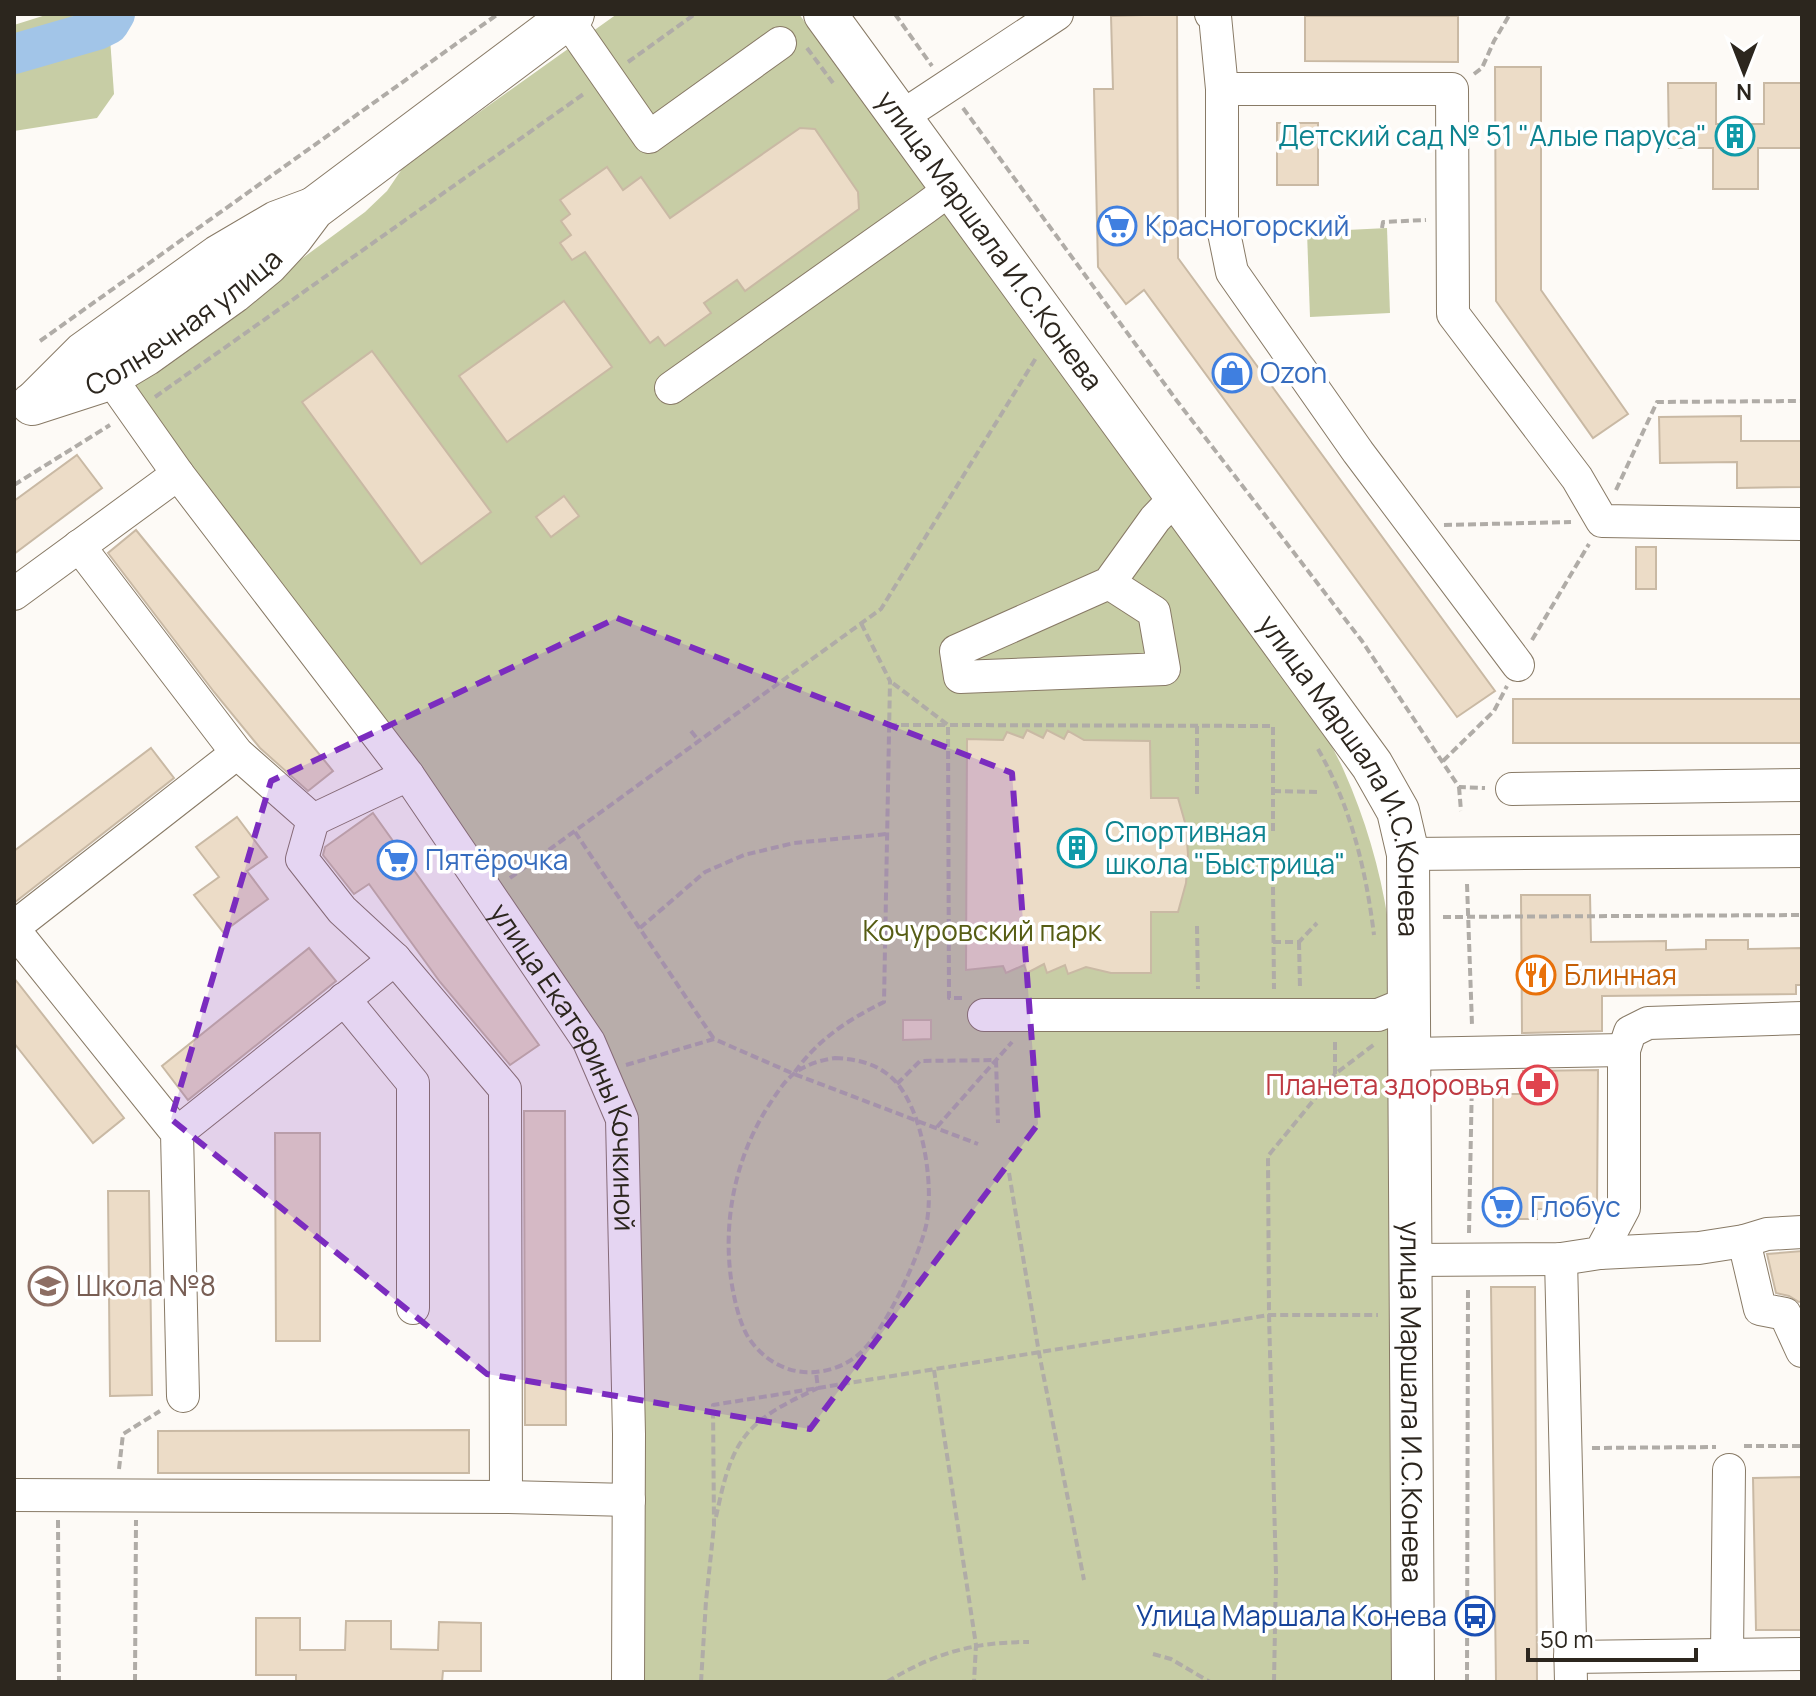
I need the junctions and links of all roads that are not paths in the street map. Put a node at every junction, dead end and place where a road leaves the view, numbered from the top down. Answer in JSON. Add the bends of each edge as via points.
{"nodes":[{"id":1,"x":1057,"y":14,"type":"edge"},
{"id":2,"x":1211,"y":14,"type":"edge"},
{"id":3,"x":570,"y":16,"type":"edge"},
{"id":4,"x":802,"y":32,"type":"edge"},
{"id":5,"x":1222,"y":89,"type":"junction"},
{"id":6,"x":901,"y":117,"type":"junction"},
{"id":7,"x":952,"y":188,"type":"junction"},
{"id":8,"x":100,"y":363,"type":"junction"},
{"id":9,"x":671,"y":388,"type":"dead end"},
{"id":10,"x":23,"y":411,"type":"edge"},
{"id":11,"x":178,"y":474,"type":"junction"},
{"id":12,"x":1177,"y":496,"type":"junction"},
{"id":13,"x":1802,"y":524,"type":"edge"},
{"id":14,"x":79,"y":546,"type":"junction"},
{"id":15,"x":1109,"y":583,"type":"junction"},
{"id":16,"x":14,"y":594,"type":"edge"},
{"id":17,"x":1518,"y":665,"type":"dead end"},
{"id":18,"x":237,"y":753,"type":"junction"},
{"id":19,"x":408,"y":775,"type":"junction"},
{"id":20,"x":1802,"y":785,"type":"edge"},
{"id":21,"x":1512,"y":789,"type":"road end"},
{"id":22,"x":313,"y":820,"type":"junction"},
{"id":23,"x":1802,"y":851,"type":"edge"},
{"id":24,"x":1408,"y":854,"type":"junction"},
{"id":25,"x":14,"y":929,"type":"edge"},
{"id":26,"x":395,"y":959,"type":"junction"},
{"id":27,"x":344,"y":999,"type":"junction"},
{"id":28,"x":1410,"y":1002,"type":"junction"},
{"id":29,"x":974,"y":1006,"type":"road end"},
{"id":30,"x":1802,"y":1018,"type":"edge"},
{"id":31,"x":1624,"y":1050,"type":"junction"},
{"id":32,"x":1394,"y":1055,"type":"junction"},
{"id":33,"x":177,"y":1133,"type":"junction"},
{"id":34,"x":1802,"y":1232,"type":"edge"},
{"id":35,"x":1744,"y":1241,"type":"junction"},
{"id":36,"x":1600,"y":1253,"type":"junction"},
{"id":37,"x":1561,"y":1259,"type":"junction"},
{"id":38,"x":1411,"y":1260,"type":"junction"},
{"id":39,"x":413,"y":1308,"type":"dead end"},
{"id":40,"x":1802,"y":1351,"type":"edge"},
{"id":41,"x":183,"y":1396,"type":"road end"},
{"id":42,"x":1730,"y":1454,"type":"road end"},
{"id":43,"x":14,"y":1495,"type":"edge"},
{"id":44,"x":506,"y":1497,"type":"junction"},
{"id":45,"x":629,"y":1500,"type":"junction"},
{"id":46,"x":1727,"y":1654,"type":"junction"},
{"id":47,"x":1802,"y":1654,"type":"edge"},
{"id":48,"x":1571,"y":1669,"type":"edge"},
{"id":49,"x":628,"y":1682,"type":"edge"},
{"id":50,"x":1413,"y":1682,"type":"edge"}],
"edges":[{"from":1,"to":6,"type":"street"},
{"from":2,"to":5,"type":"street"},
{"from":3,"to":4,"type":"street","via":[[649,137]]},
{"from":3,"to":8,"type":"main road","name":"Солнечная улица","via":[[313,209],[267,264],[233,292],[145,355]]},
{"from":4,"to":6,"type":"main road","name":"улица Маршала И.С.Конева"},
{"from":5,"to":13,"type":"street","via":[[1452,89],[1453,314],[1577,478],[1602,521]]},
{"from":5,"to":17,"type":"street","via":[[1222,223],[1232,272],[1358,452]]},
{"from":6,"to":7,"type":"main road","name":"улица Маршала И.С.Конева"},
{"from":7,"to":9,"type":"street"},
{"from":7,"to":12,"type":"main road","name":"улица Маршала И.С.Конева"},
{"from":8,"to":10,"type":"main road","name":"Солнечная улица"},
{"from":8,"to":11,"type":"street","name":"улица Екатерины Кочкиной"},
{"from":11,"to":14,"type":"street"},
{"from":11,"to":19,"type":"street","name":"улица Екатерины Кочкиной"},
{"from":12,"to":15,"type":"street"},
{"from":12,"to":24,"type":"main road","name":"улица Маршала И.С.Конева","via":[[1372,765],[1398,811]]},
{"from":14,"to":16,"type":"street"},
{"from":14,"to":18,"type":"street"},
{"from":15,"to":15,"type":"street","via":[[956,651],[960,677],[1164,669],[1154,612]]},
{"from":18,"to":22,"type":"street"},
{"from":18,"to":25,"type":"street"},
{"from":19,"to":22,"type":"street"},
{"from":19,"to":45,"type":"street","name":"улица Екатерины Кочкиной","via":[[589,1042],[622,1119]]},
{"from":20,"to":21,"type":"street"},
{"from":22,"to":26,"type":"street","via":[[302,859],[342,910]]},
{"from":23,"to":24,"type":"street"},
{"from":24,"to":28,"type":"main road","name":"улица Маршала И.С.Конева"},
{"from":25,"to":33,"type":"street"},
{"from":26,"to":27,"type":"street"},
{"from":26,"to":44,"type":"street","via":[[505,1089]]},
{"from":27,"to":33,"type":"street"},
{"from":27,"to":39,"type":"street","via":[[413,1083]]},
{"from":28,"to":29,"type":"street","via":[[1378,1015]]},
{"from":28,"to":32,"type":"main road","name":"улица Маршала И.С.Конева"},
{"from":30,"to":31,"type":"street","via":[[1648,1023],[1630,1032]]},
{"from":31,"to":32,"type":"street"},
{"from":31,"to":36,"type":"street","via":[[1624,1208]]},
{"from":32,"to":38,"type":"main road","name":"улица Маршала И.С.Конева"},
{"from":33,"to":41,"type":"street"},
{"from":34,"to":35,"type":"street"},
{"from":35,"to":36,"type":"street"},
{"from":35,"to":40,"type":"street","via":[[1760,1309],[1785,1314]]},
{"from":36,"to":37,"type":"street"},
{"from":37,"to":38,"type":"street"},
{"from":37,"to":48,"type":"street"},
{"from":38,"to":50,"type":"main road","name":"улица Маршала И.С.Конева"},
{"from":42,"to":46,"type":"street"},
{"from":43,"to":44,"type":"street"},
{"from":44,"to":45,"type":"street"},
{"from":45,"to":49,"type":"street","name":"улица Екатерины Кочкиной"},
{"from":46,"to":47,"type":"street"},
{"from":46,"to":48,"type":"street"}]}
